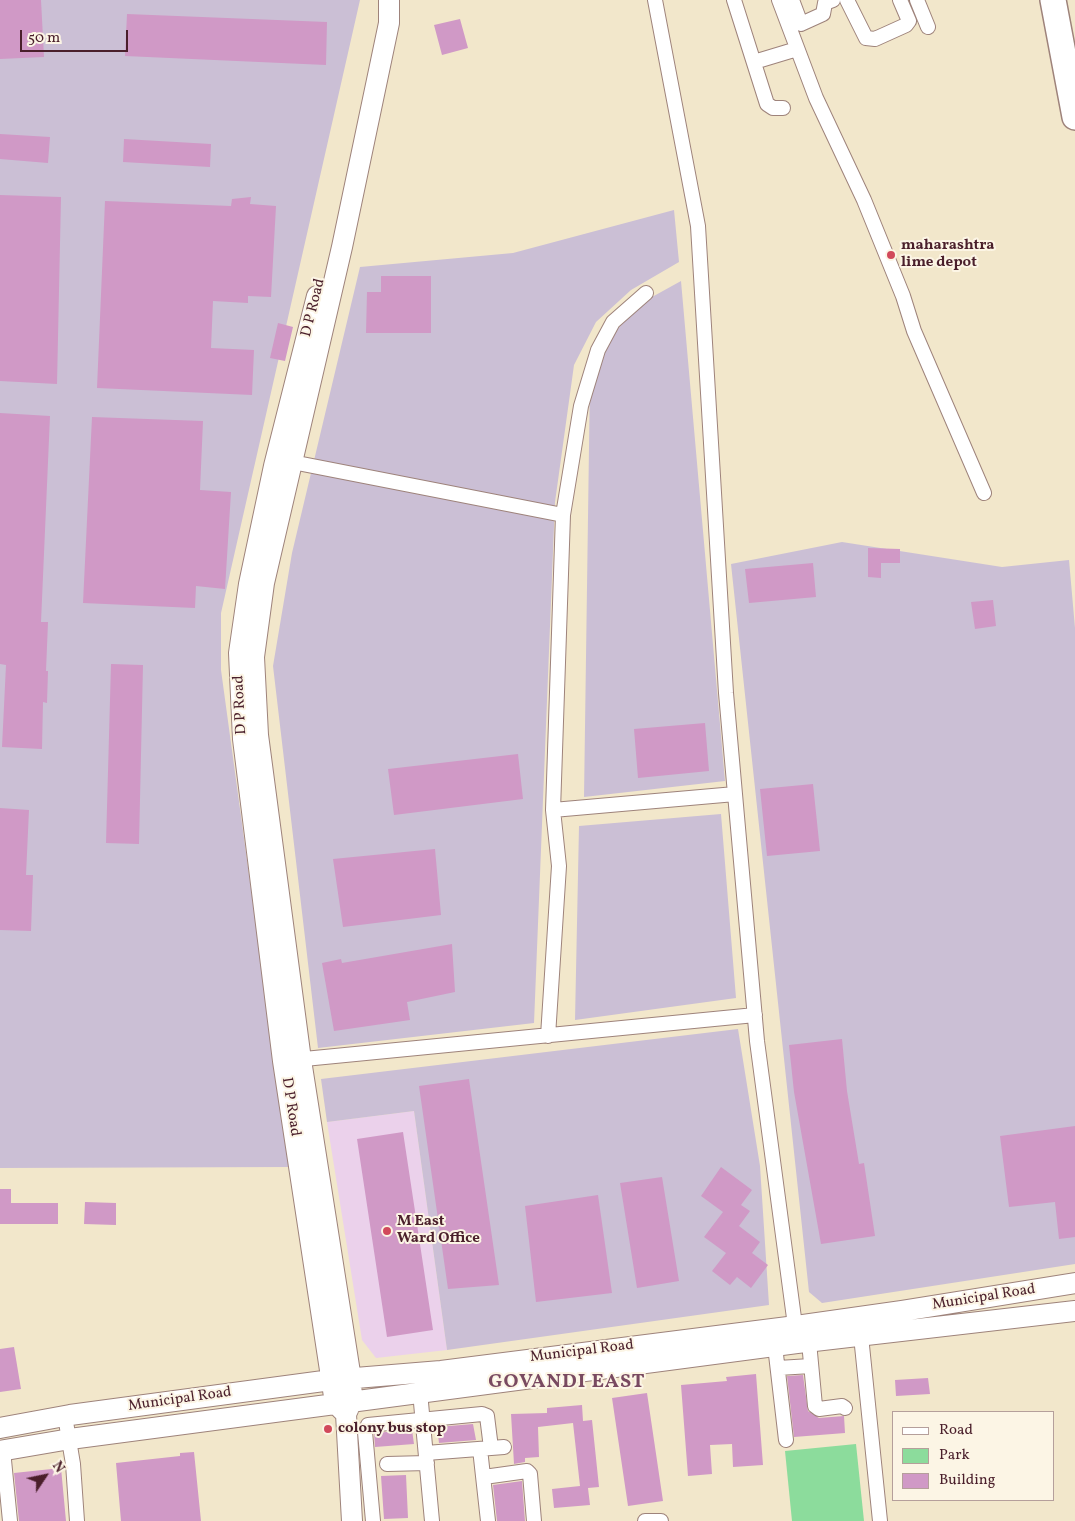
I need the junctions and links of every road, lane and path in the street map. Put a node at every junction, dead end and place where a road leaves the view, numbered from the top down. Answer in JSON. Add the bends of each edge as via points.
{"nodes":[{"id":1,"x":376,"y":0,"type":"edge"},
{"id":2,"x":389,"y":0,"type":"edge"},
{"id":3,"x":655,"y":0,"type":"edge"},
{"id":4,"x":734,"y":0,"type":"edge"},
{"id":5,"x":779,"y":0,"type":"edge"},
{"id":6,"x":792,"y":0,"type":"edge"},
{"id":7,"x":832,"y":0,"type":"edge"},
{"id":8,"x":846,"y":0,"type":"edge"},
{"id":9,"x":900,"y":0,"type":"edge"},
{"id":10,"x":917,"y":0,"type":"edge"},
{"id":11,"x":1054,"y":0,"type":"edge"},
{"id":12,"x":795,"y":26,"type":"junction"},
{"id":13,"x":928,"y":26,"type":"dead end"},
{"id":14,"x":797,"y":49,"type":"junction"},
{"id":15,"x":754,"y":62,"type":"junction"},
{"id":16,"x":784,"y":108,"type":"dead end"},
{"id":17,"x":1075,"y":118,"type":"edge"},
{"id":18,"x":336,"y":245,"type":"junction"},
{"id":19,"x":646,"y":293,"type":"dead end"},
{"id":20,"x":296,"y":414,"type":"junction"},
{"id":21,"x":292,"y":462,"type":"junction"},
{"id":22,"x":984,"y":493,"type":"dead end"},
{"id":23,"x":563,"y":515,"type":"junction"},
{"id":24,"x":250,"y":633,"type":"junction"},
{"id":25,"x":735,"y":794,"type":"junction"},
{"id":26,"x":553,"y":810,"type":"junction"},
{"id":27,"x":755,"y":1015,"type":"junction"},
{"id":28,"x":548,"y":1036,"type":"junction"},
{"id":29,"x":292,"y":1060,"type":"junction"},
{"id":30,"x":1075,"y":1283,"type":"edge"},
{"id":31,"x":1075,"y":1311,"type":"edge"},
{"id":32,"x":861,"y":1336,"type":"junction"},
{"id":33,"x":801,"y":1337,"type":"junction"},
{"id":34,"x":775,"y":1346,"type":"junction"},
{"id":35,"x":812,"y":1366,"type":"junction"},
{"id":36,"x":778,"y":1368,"type":"junction"},
{"id":37,"x":351,"y":1379,"type":"junction"},
{"id":38,"x":331,"y":1380,"type":"junction"},
{"id":39,"x":420,"y":1392,"type":"junction"},
{"id":40,"x":344,"y":1406,"type":"junction"},
{"id":41,"x":845,"y":1408,"type":"dead end"},
{"id":42,"x":65,"y":1416,"type":"junction"},
{"id":43,"x":423,"y":1420,"type":"junction"},
{"id":44,"x":0,"y":1428,"type":"edge"},
{"id":45,"x":70,"y":1439,"type":"junction"},
{"id":46,"x":786,"y":1440,"type":"dead end"},
{"id":47,"x":492,"y":1448,"type":"junction"},
{"id":48,"x":2,"y":1450,"type":"edge"},
{"id":49,"x":426,"y":1458,"type":"junction"},
{"id":50,"x":387,"y":1464,"type":"dead end"},
{"id":51,"x":484,"y":1477,"type":"junction"},
{"id":52,"x":10,"y":1521,"type":"edge"},
{"id":53,"x":77,"y":1521,"type":"edge"},
{"id":54,"x":352,"y":1521,"type":"edge"},
{"id":55,"x":373,"y":1521,"type":"edge"},
{"id":56,"x":432,"y":1521,"type":"edge"},
{"id":57,"x":488,"y":1521,"type":"edge"},
{"id":58,"x":534,"y":1521,"type":"edge"},
{"id":59,"x":645,"y":1521,"type":"edge"},
{"id":60,"x":661,"y":1521,"type":"edge"},
{"id":61,"x":880,"y":1521,"type":"edge"}],
"edges":[{"from":1,"to":18,"type":"street","name":"D P Road","via":[[376,19]]},
{"from":2,"to":18,"type":"street","name":"D P Road","via":[[388,23]]},
{"from":3,"to":25,"type":"street","via":[[698,226]]},
{"from":4,"to":15,"type":"street"},
{"from":5,"to":12,"type":"street"},
{"from":6,"to":12,"type":"street"},
{"from":7,"to":12,"type":"street","via":[[825,3],[823,14]]},
{"from":8,"to":9,"type":"street","via":[[866,38],[875,39],[909,21]]},
{"from":10,"to":13,"type":"street"},
{"from":11,"to":17,"type":"highway"},
{"from":12,"to":14,"type":"street"},
{"from":14,"to":15,"type":"street"},
{"from":14,"to":22,"type":"street","via":[[816,98],[864,200],[914,331]]},
{"from":15,"to":16,"type":"street","via":[[767,104],[773,108]]},
{"from":18,"to":20,"type":"street","name":"D P Road"},
{"from":19,"to":23,"type":"street","via":[[613,322],[598,350],[581,406]]},
{"from":20,"to":21,"type":"street","name":"D P Road"},
{"from":20,"to":24,"type":"street","name":"D P Road","via":[[249,584]]},
{"from":21,"to":23,"type":"street"},
{"from":21,"to":24,"type":"street","name":"D P Road"},
{"from":23,"to":26,"type":"street"},
{"from":24,"to":29,"type":"street","name":"D P Road","via":[[239,653]]},
{"from":25,"to":26,"type":"street"},
{"from":25,"to":27,"type":"street"},
{"from":26,"to":28,"type":"street","via":[[559,866]]},
{"from":27,"to":28,"type":"street"},
{"from":27,"to":33,"type":"street"},
{"from":28,"to":29,"type":"street"},
{"from":29,"to":37,"type":"street","name":"D P Road"},
{"from":29,"to":38,"type":"street","name":"D P Road"},
{"from":30,"to":33,"type":"street","name":"Municipal Road","via":[[902,1311]]},
{"from":31,"to":32,"type":"street","name":"Municipal Road"},
{"from":32,"to":33,"type":"street","name":"Municipal Road"},
{"from":32,"to":61,"type":"street"},
{"from":33,"to":34,"type":"street","name":"Municipal Road"},
{"from":33,"to":35,"type":"street"},
{"from":33,"to":37,"type":"street","name":"Municipal Road"},
{"from":34,"to":36,"type":"street"},
{"from":34,"to":39,"type":"street","name":"Municipal Road"},
{"from":35,"to":36,"type":"street"},
{"from":35,"to":41,"type":"street","via":[[815,1406],[820,1409]]},
{"from":36,"to":46,"type":"street"},
{"from":37,"to":38,"type":"street","name":"Municipal Road"},
{"from":37,"to":40,"type":"street","name":"D P Road"},
{"from":38,"to":40,"type":"street","name":"D P Road"},
{"from":38,"to":42,"type":"street","name":"Municipal Road"},
{"from":39,"to":40,"type":"street","name":"Municipal Road"},
{"from":39,"to":43,"type":"street"},
{"from":40,"to":45,"type":"street","name":"Municipal Road"},
{"from":40,"to":54,"type":"street","name":"D P Road"},
{"from":42,"to":44,"type":"street","name":"Municipal Road"},
{"from":42,"to":45,"type":"street"},
{"from":43,"to":47,"type":"street","via":[[487,1416]]},
{"from":43,"to":49,"type":"street"},
{"from":43,"to":55,"type":"street","via":[[368,1425],[365,1432]]},
{"from":45,"to":48,"type":"street","name":"Municipal Road"},
{"from":45,"to":53,"type":"street"},
{"from":47,"to":49,"type":"street"},
{"from":47,"to":51,"type":"street"},
{"from":48,"to":52,"type":"street"},
{"from":49,"to":50,"type":"street"},
{"from":49,"to":56,"type":"street"},
{"from":51,"to":57,"type":"street"},
{"from":51,"to":58,"type":"street","via":[[526,1471],[530,1474]]},
{"from":59,"to":60,"type":"street"}]}
